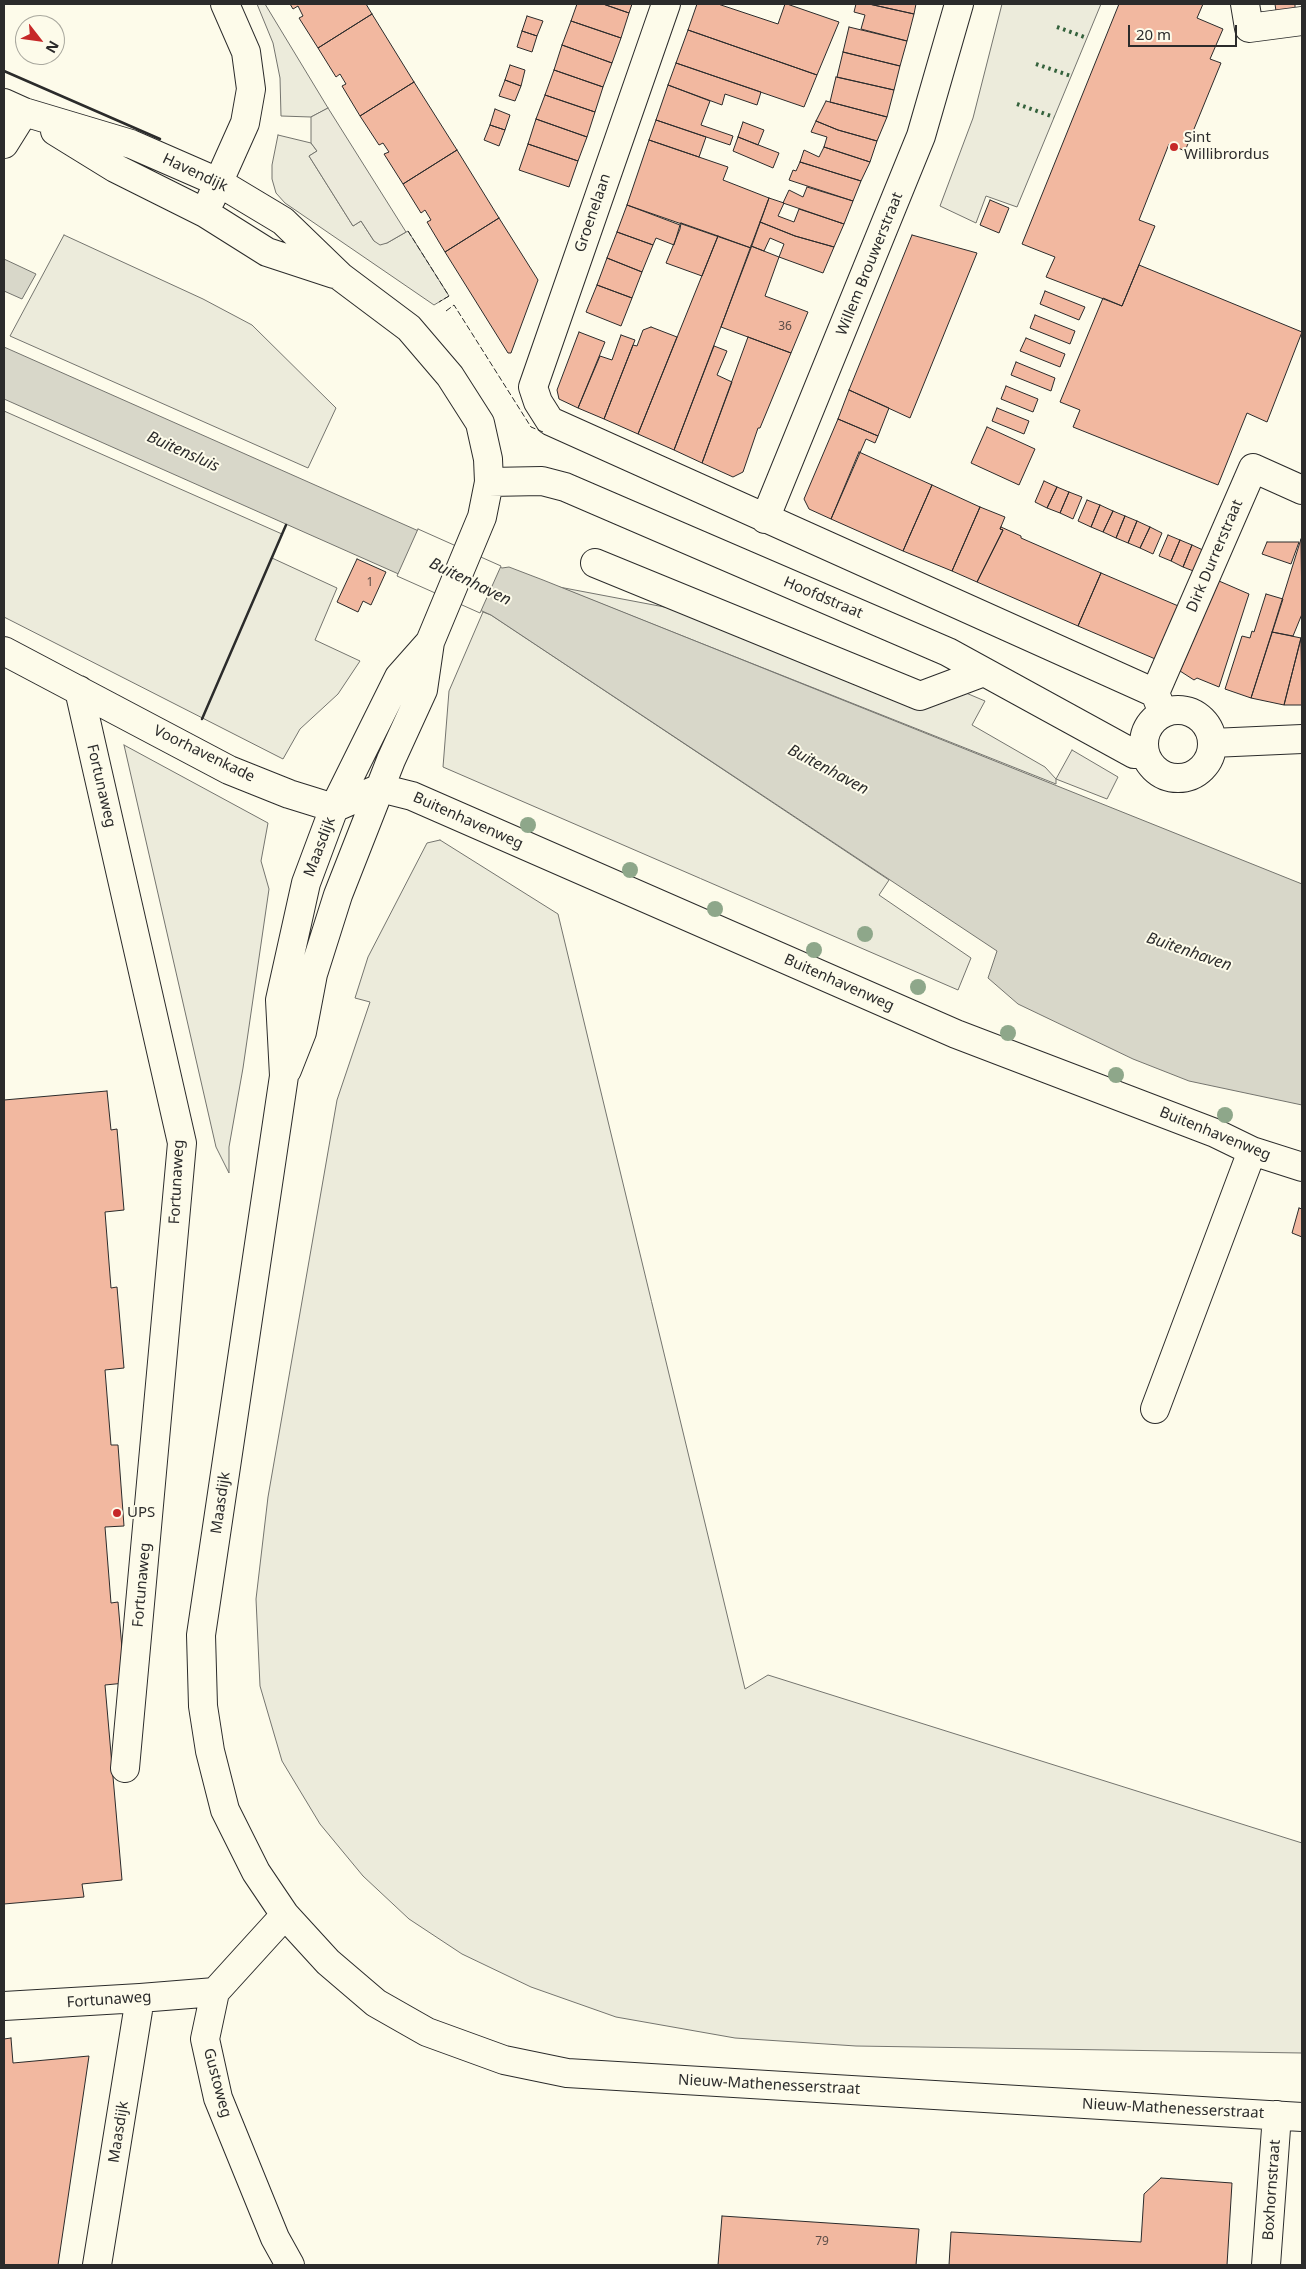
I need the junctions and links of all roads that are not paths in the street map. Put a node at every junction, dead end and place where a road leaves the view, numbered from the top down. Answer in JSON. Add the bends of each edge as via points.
{"nodes":[{"id":1,"x":225,"y":4,"type":"edge"},
{"id":2,"x":666,"y":4,"type":"edge"},
{"id":3,"x":959,"y":4,"type":"edge"},
{"id":4,"x":1245,"y":4,"type":"edge"},
{"id":5,"x":1302,"y":21,"type":"edge"},
{"id":6,"x":14,"y":108,"type":"edge"},
{"id":7,"x":4,"y":144,"type":"edge"},
{"id":8,"x":218,"y":182,"type":"junction"},
{"id":9,"x":205,"y":212,"type":"junction"},
{"id":10,"x":341,"y":277,"type":"junction"},
{"id":11,"x":489,"y":482,"type":"junction"},
{"id":12,"x":1302,"y":490,"type":"edge"},
{"id":13,"x":766,"y":519,"type":"junction"},
{"id":14,"x":596,"y":563,"type":"dead end"},
{"id":15,"x":448,"y":598,"type":"joint"},
{"id":16,"x":430,"y":642,"type":"junction"},
{"id":17,"x":4,"y":651,"type":"edge"},
{"id":18,"x":984,"y":672,"type":"junction"},
{"id":19,"x":79,"y":690,"type":"junction"},
{"id":20,"x":1159,"y":703,"type":"junction"},
{"id":21,"x":1302,"y":739,"type":"edge"},
{"id":22,"x":1212,"y":743,"type":"junction"},
{"id":23,"x":1144,"y":751,"type":"junction"},
{"id":24,"x":380,"y":788,"type":"junction"},
{"id":25,"x":334,"y":808,"type":"junction"},
{"id":26,"x":284,"y":1076,"type":"junction"},
{"id":27,"x":1252,"y":1151,"type":"junction"},
{"id":28,"x":1302,"y":1167,"type":"edge"},
{"id":29,"x":1155,"y":1409,"type":"dead end"},
{"id":30,"x":125,"y":1768,"type":"dead end"},
{"id":31,"x":285,"y":1915,"type":"junction"},
{"id":32,"x":215,"y":1992,"type":"junction"},
{"id":33,"x":140,"y":1998,"type":"junction"},
{"id":34,"x":4,"y":2006,"type":"edge"},
{"id":35,"x":1290,"y":2116,"type":"edge"},
{"id":36,"x":97,"y":2265,"type":"edge"},
{"id":37,"x":290,"y":2265,"type":"edge"},
{"id":38,"x":1266,"y":2265,"type":"edge"}],
"edges":[{"from":1,"to":8,"type":"street","via":[[246,52],[251,90],[245,124]]},
{"from":2,"to":13,"type":"street","name":"Groenelaan","via":[[533,387],[550,421]]},
{"from":3,"to":13,"type":"street","name":"Willem Brouwerstraat","via":[[921,136]]},
{"from":4,"to":5,"type":"street","via":[[1249,28]]},
{"from":6,"to":7,"type":"street"},
{"from":6,"to":8,"type":"street","name":"Havendijk","via":[[131,144]]},
{"from":6,"to":9,"type":"street","name":"Havendijk","via":[[114,168]]},
{"from":8,"to":9,"type":"street"},
{"from":8,"to":10,"type":"street","name":"Havendijk","via":[[283,221]]},
{"from":9,"to":10,"type":"street","name":"Havendijk","via":[[267,252]]},
{"from":10,"to":11,"type":"street","name":"Havendijk","via":[[409,328],[450,376],[480,423]]},
{"from":11,"to":15,"type":"street","name":"Havendijk","via":[[482,517]]},
{"from":11,"to":18,"type":"street","name":"Hoofdstraat","via":[[542,481],[565,487],[948,652]]},
{"from":12,"to":20,"type":"street","name":"Dirk Durrerstraat","via":[[1253,468]]},
{"from":13,"to":20,"type":"street"},
{"from":14,"to":18,"type":"street","via":[[920,696]]},
{"from":15,"to":16,"type":"street","name":"Maasdijk"},
{"from":16,"to":24,"type":"street","name":"Maasdijk","via":[[423,690]]},
{"from":16,"to":25,"type":"street","name":"Maasdijk","via":[[398,677]]},
{"from":17,"to":19,"type":"street"},
{"from":18,"to":23,"type":"street","name":"Hoofdstraat","via":[[1134,754]]},
{"from":19,"to":25,"type":"street","name":"Voorhavenkade","via":[[229,770]]},
{"from":19,"to":30,"type":"street","name":"Fortunaweg","via":[[182,1143]]},
{"from":20,"to":22,"type":"street","via":[[1196,715],[1210,732]]},
{"from":20,"to":23,"type":"street","via":[[1147,728]]},
{"from":21,"to":22,"type":"street"},
{"from":22,"to":23,"type":"street","via":[[1205,764],[1197,772],[1176,779],[1155,770]]},
{"from":24,"to":25,"type":"street"},
{"from":24,"to":26,"type":"street","name":"Maasdijk","via":[[338,895],[313,974],[302,1032]]},
{"from":24,"to":27,"type":"street","name":"Buitenhavenweg","via":[[412,796],[956,1034],[1214,1133]]},
{"from":25,"to":26,"type":"street","name":"Maasdijk","via":[[306,883],[280,1000]]},
{"from":26,"to":31,"type":"street","name":"Maasdijk","via":[[201,1635],[202,1706],[226,1810],[256,1872]]},
{"from":27,"to":28,"type":"street","name":"Buitenhavenweg"},
{"from":27,"to":29,"type":"street"},
{"from":31,"to":32,"type":"street"},
{"from":31,"to":35,"type":"street","name":"Nieuw-Mathenesserstraat","via":[[328,1962],[376,2003],[427,2032],[504,2060],[567,2073]]},
{"from":32,"to":33,"type":"street","name":"Fortunaweg"},
{"from":32,"to":37,"type":"street","name":"Gustoweg","via":[[205,2039],[218,2098],[274,2238]]},
{"from":33,"to":34,"type":"street","name":"Fortunaweg"},
{"from":33,"to":36,"type":"street","name":"Maasdijk"},
{"from":35,"to":38,"type":"street","name":"Boxhornstraat"}]}
